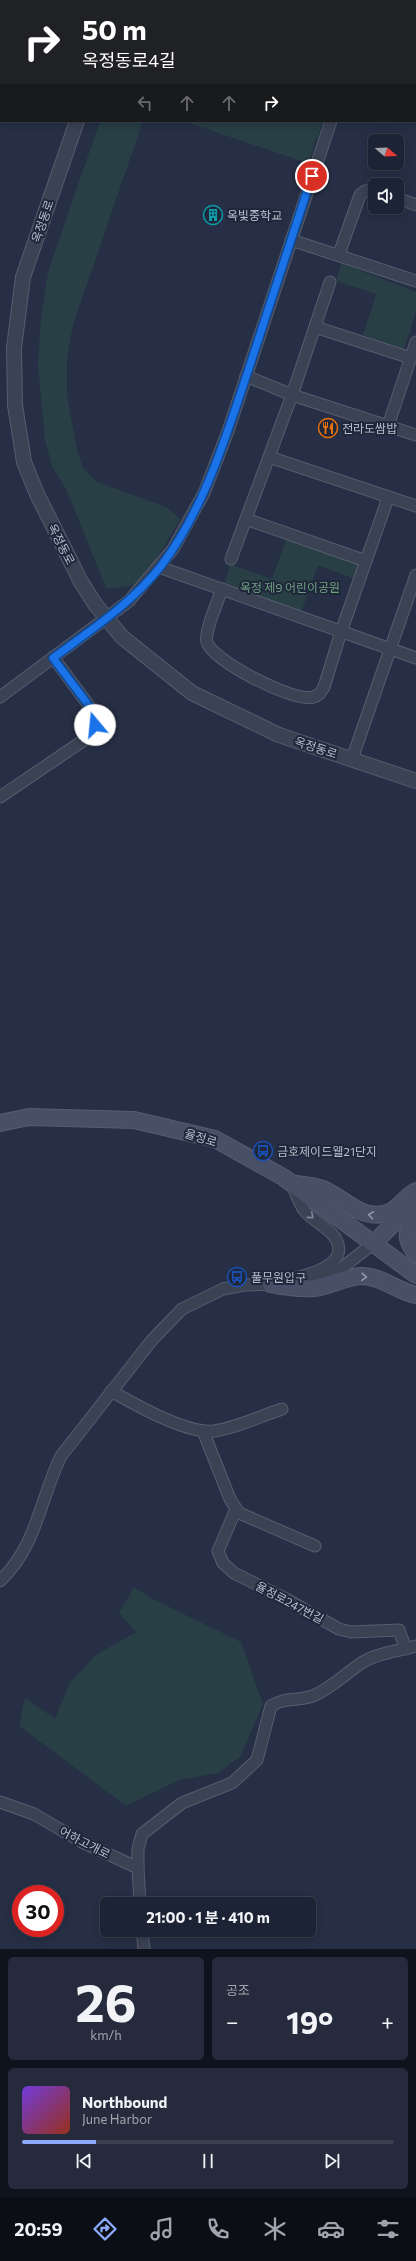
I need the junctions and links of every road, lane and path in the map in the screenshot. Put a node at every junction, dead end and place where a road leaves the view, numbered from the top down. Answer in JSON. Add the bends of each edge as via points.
{"nodes":[{"id":1,"x":77,"y":122,"type":"edge"},
{"id":2,"x":330,"y":122,"type":"edge"},
{"id":3,"x":368,"y":191,"type":"edge"},
{"id":4,"x":404,"y":201,"type":"edge"},
{"id":5,"x":416,"y":205,"type":"edge"},
{"id":6,"x":291,"y":240,"type":"junction"},
{"id":7,"x":339,"y":254,"type":"junction"},
{"id":8,"x":416,"y":281,"type":"edge"},
{"id":9,"x":330,"y":282,"type":"dead end"},
{"id":10,"x":315,"y":327,"type":"junction"},
{"id":11,"x":416,"y":342,"type":"edge"},
{"id":12,"x":411,"y":358,"type":"junction"},
{"id":13,"x":246,"y":376,"type":"junction"},
{"id":14,"x":292,"y":395,"type":"junction"},
{"id":15,"x":388,"y":426,"type":"junction"},
{"id":16,"x":416,"y":434,"type":"edge"},
{"id":17,"x":269,"y":457,"type":"junction"},
{"id":18,"x":388,"y":498,"type":"junction"},
{"id":19,"x":416,"y":506,"type":"edge"},
{"id":20,"x":246,"y":519,"type":"junction"},
{"id":21,"x":231,"y":559,"type":"dead end"},
{"id":22,"x":366,"y":561,"type":"junction"},
{"id":23,"x":159,"y":567,"type":"junction"},
{"id":24,"x":416,"y":575,"type":"edge"},
{"id":25,"x":222,"y":589,"type":"junction"},
{"id":26,"x":107,"y":619,"type":"junction"},
{"id":27,"x":341,"y":632,"type":"junction"},
{"id":28,"x":390,"y":649,"type":"junction"},
{"id":29,"x":53,"y":658,"type":"junction"},
{"id":30,"x":416,"y":658,"type":"edge"},
{"id":31,"x":0,"y":697,"type":"edge"},
{"id":32,"x":352,"y":759,"type":"junction"},
{"id":33,"x":416,"y":780,"type":"edge"},
{"id":34,"x":0,"y":797,"type":"edge"},
{"id":35,"x":0,"y":1123,"type":"edge"},
{"id":36,"x":291,"y":1183,"type":"junction"},
{"id":37,"x":416,"y":1191,"type":"edge"},
{"id":38,"x":416,"y":1202,"type":"edge"},
{"id":39,"x":416,"y":1214,"type":"edge"},
{"id":40,"x":374,"y":1243,"type":"junction"},
{"id":41,"x":416,"y":1254,"type":"edge"},
{"id":42,"x":416,"y":1275,"type":"edge"},
{"id":43,"x":271,"y":1284,"type":"junction"},
{"id":44,"x":416,"y":1295,"type":"edge"},
{"id":45,"x":111,"y":1391,"type":"junction"},
{"id":46,"x":282,"y":1409,"type":"dead end"},
{"id":47,"x":203,"y":1431,"type":"junction"},
{"id":48,"x":236,"y":1509,"type":"junction"},
{"id":49,"x":315,"y":1546,"type":"dead end"},
{"id":50,"x":0,"y":1581,"type":"edge"},
{"id":51,"x":411,"y":1647,"type":"edge"},
{"id":52,"x":0,"y":1802,"type":"edge"},
{"id":53,"x":138,"y":1868,"type":"junction"},
{"id":54,"x":140,"y":1897,"type":"edge"},
{"id":55,"x":143,"y":1937,"type":"edge"},
{"id":56,"x":144,"y":1949,"type":"edge"}],
"edges":[{"from":1,"to":26,"type":"street","name":"옥정동로","via":[[23,277],[14,348],[15,405],[24,462],[37,494],[81,582]]},
{"from":2,"to":6,"type":"street"},
{"from":3,"to":7,"type":"street","via":[[360,196]]},
{"from":4,"to":5,"type":"street"},
{"from":6,"to":7,"type":"street"},
{"from":6,"to":13,"type":"street"},
{"from":7,"to":8,"type":"street"},
{"from":9,"to":10,"type":"street"},
{"from":10,"to":12,"type":"street"},
{"from":10,"to":14,"type":"street"},
{"from":11,"to":12,"type":"street"},
{"from":12,"to":15,"type":"street"},
{"from":13,"to":14,"type":"street"},
{"from":13,"to":23,"type":"street","via":[[204,494],[174,549]]},
{"from":14,"to":15,"type":"street"},
{"from":14,"to":17,"type":"street"},
{"from":15,"to":16,"type":"street"},
{"from":17,"to":18,"type":"street"},
{"from":17,"to":20,"type":"street"},
{"from":18,"to":19,"type":"street"},
{"from":18,"to":22,"type":"street"},
{"from":20,"to":21,"type":"street"},
{"from":20,"to":22,"type":"street"},
{"from":22,"to":27,"type":"street"},
{"from":23,"to":25,"type":"street"},
{"from":23,"to":26,"type":"street","via":[[129,601]]},
{"from":24,"to":28,"type":"street"},
{"from":25,"to":27,"type":"street"},
{"from":25,"to":27,"type":"street","via":[[207,633],[206,642],[212,652],[236,668],[292,695],[312,698],[319,694],[329,672]]},
{"from":26,"to":29,"type":"street"},
{"from":26,"to":32,"type":"street","name":"옥정동로","via":[[122,637],[192,693],[279,735]]},
{"from":27,"to":28,"type":"street"},
{"from":28,"to":30,"type":"street"},
{"from":28,"to":32,"type":"street"},
{"from":29,"to":31,"type":"street"},
{"from":29,"to":34,"type":"street","via":[[93,711],[95,725],[90,736]]},
{"from":32,"to":33,"type":"street","name":"옥정동로"},
{"from":35,"to":36,"type":"main road","name":"율정로","via":[[29,1117],[134,1120],[215,1139]]},
{"from":37,"to":36,"type":"main road","one_way":true,"via":[[408,1195],[392,1211],[379,1216],[366,1214],[322,1188]]},
{"from":36,"to":40,"type":"main road","name":"율정로"},
{"from":36,"to":43,"type":"street","one_way":true,"via":[[304,1210],[335,1238],[338,1251],[335,1259],[326,1267]]},
{"from":38,"to":40,"type":"main road"},
{"from":39,"to":41,"type":"main road","via":[[408,1231],[408,1243]]},
{"from":40,"to":42,"type":"main road","name":"율정로"},
{"from":40,"to":43,"type":"street","via":[[334,1274],[312,1282]]},
{"from":43,"to":44,"type":"main road","one_way":true,"via":[[315,1288],[345,1278],[362,1276],[380,1278]]},
{"from":43,"to":45,"type":"street","via":[[223,1289],[182,1309],[152,1340]]},
{"from":45,"to":47,"type":"street","via":[[148,1412]]},
{"from":45,"to":50,"type":"street","via":[[61,1456],[30,1540],[15,1565]]},
{"from":46,"to":47,"type":"street","via":[[227,1428]]},
{"from":47,"to":48,"type":"street"},
{"from":48,"to":49,"type":"street","via":[[239,1513]]},
{"from":48,"to":51,"type":"street","name":"율정로247번길","via":[[218,1551],[223,1563],[234,1573],[343,1631],[396,1629]]},
{"from":51,"to":53,"type":"street","name":"율정로247번길","via":[[364,1662],[332,1686],[316,1694],[280,1700],[271,1706],[257,1760],[232,1784],[182,1803],[142,1834],[138,1849]]},
{"from":52,"to":53,"type":"street","name":"어하고개로","via":[[34,1814],[82,1842]]},
{"from":53,"to":54,"type":"street"},
{"from":55,"to":56,"type":"street"}]}
